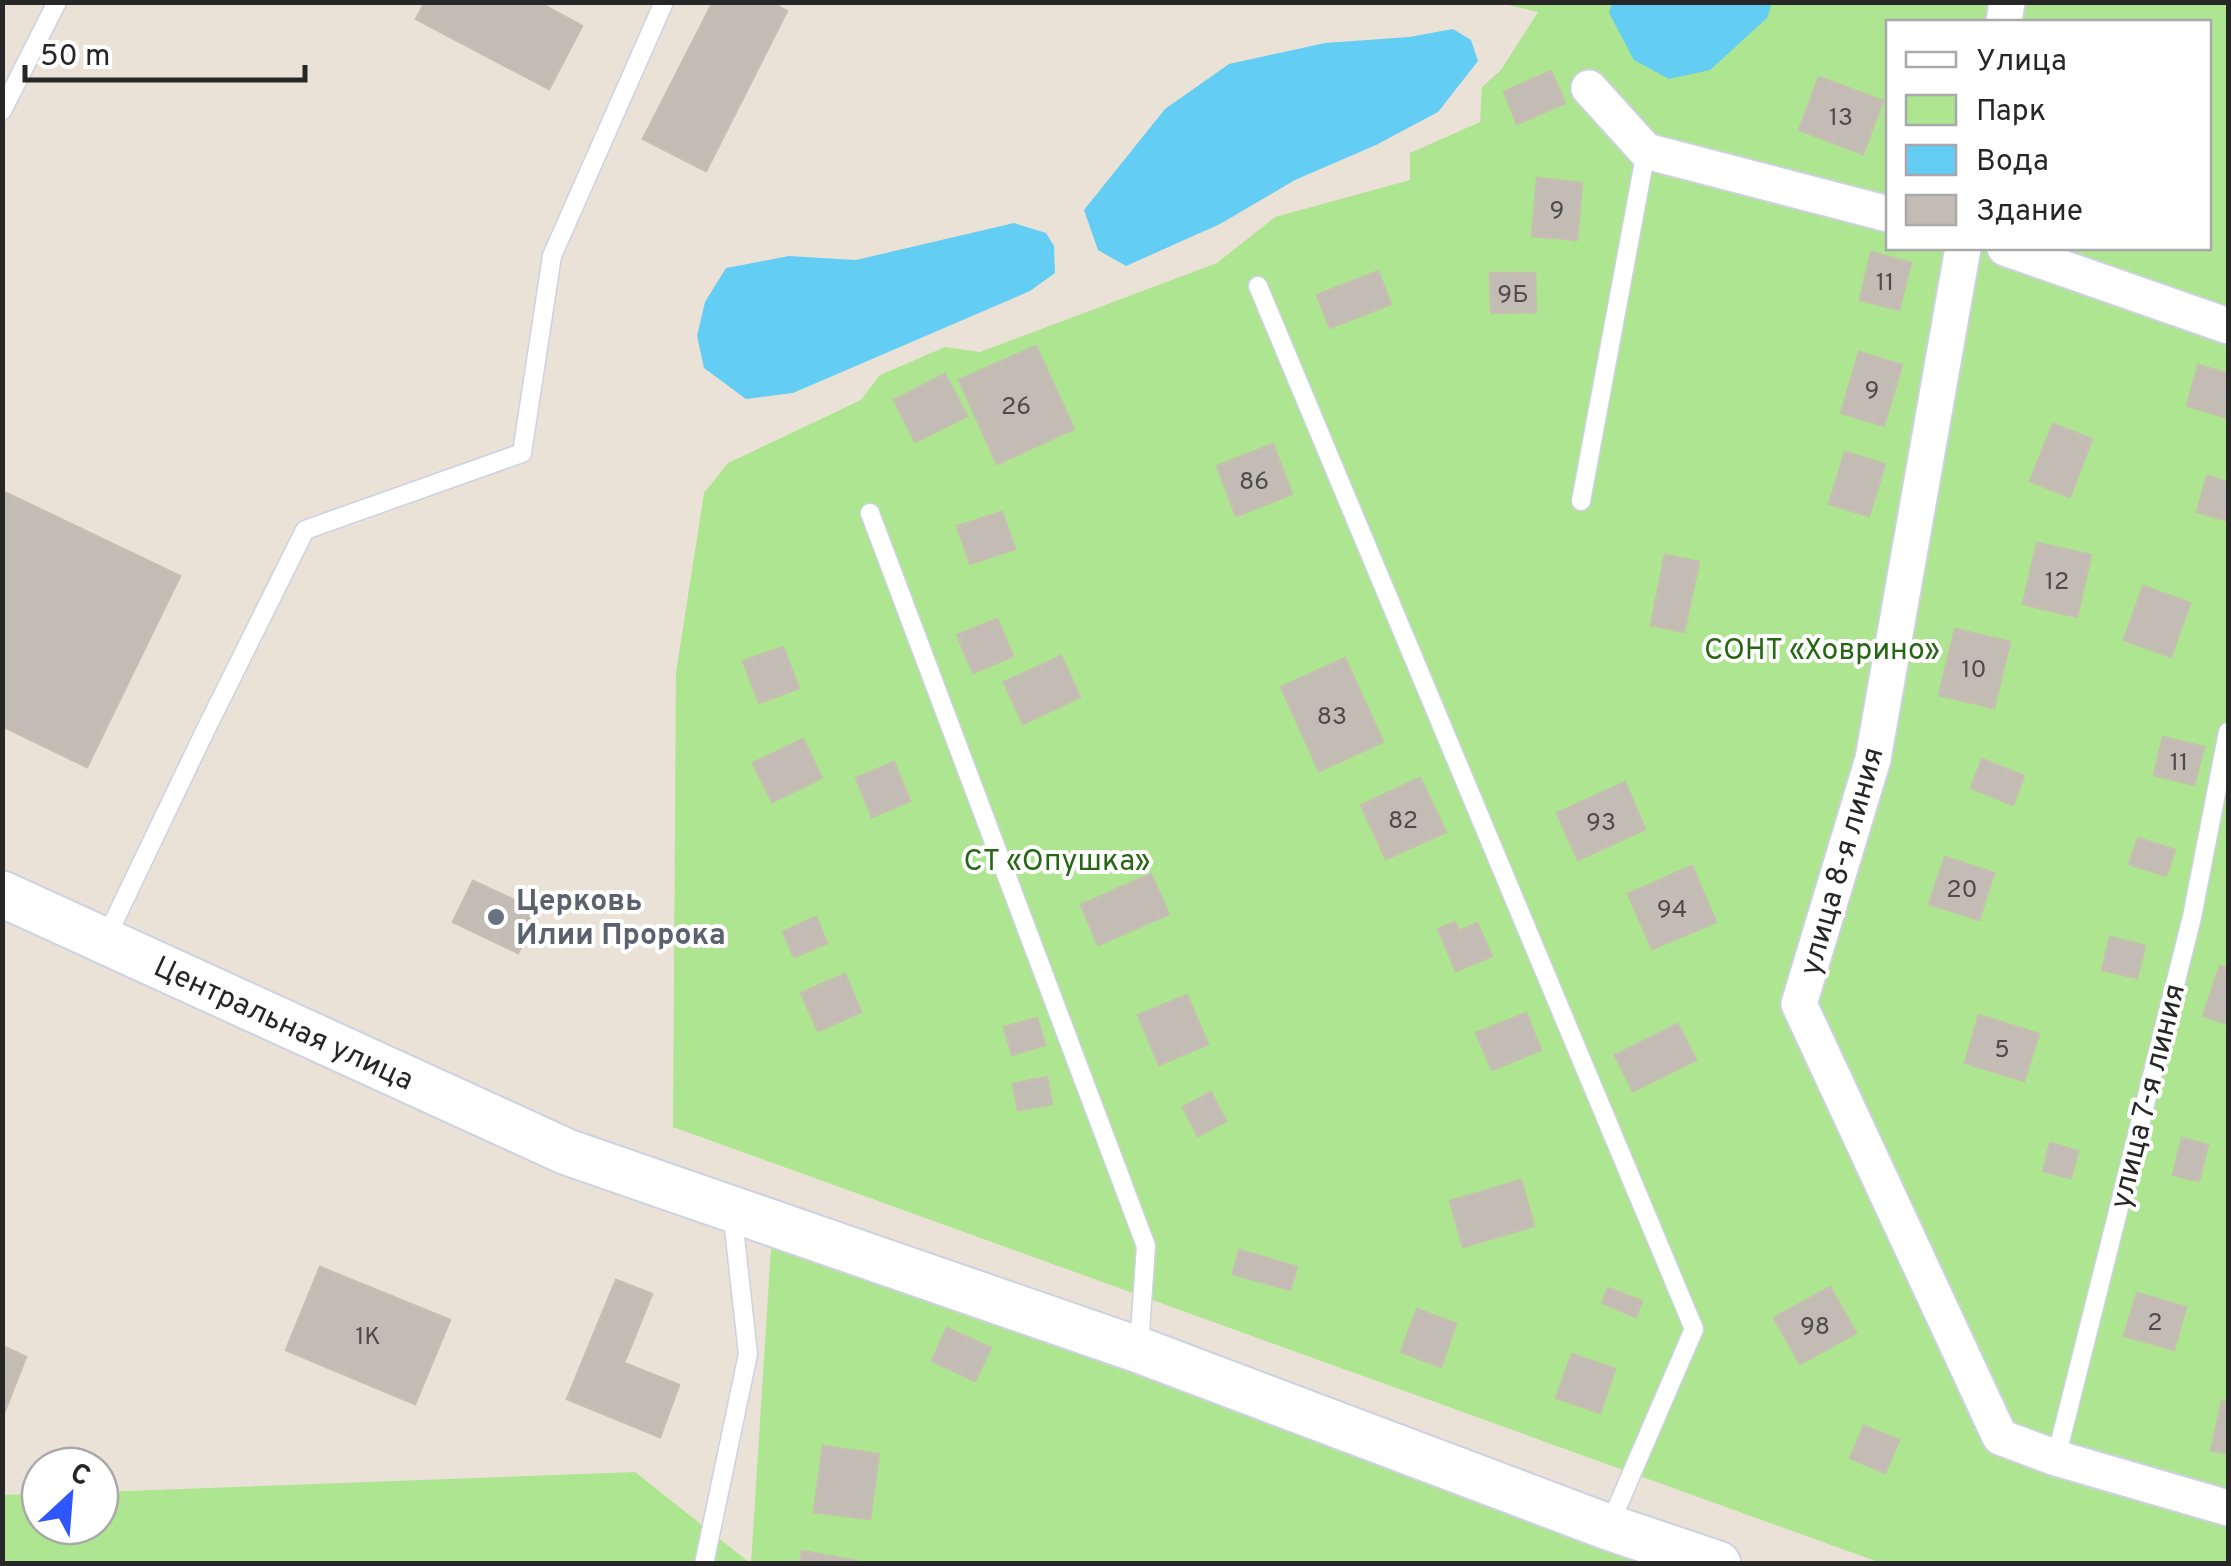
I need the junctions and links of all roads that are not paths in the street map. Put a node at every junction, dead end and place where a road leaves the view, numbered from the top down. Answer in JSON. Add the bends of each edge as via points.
{"nodes":[{"id":1,"x":57,"y":2,"type":"edge"},
{"id":2,"x":664,"y":2,"type":"edge"},
{"id":3,"x":1589,"y":88,"type":"dead end"},
{"id":4,"x":2,"y":110,"type":"edge"},
{"id":5,"x":1646,"y":151,"type":"junction"},
{"id":6,"x":1886,"y":213,"type":"edge"},
{"id":7,"x":1963,"y":250,"type":"edge"},
{"id":8,"x":2010,"y":250,"type":"edge"},
{"id":9,"x":1258,"y":286,"type":"dead end"},
{"id":10,"x":2228,"y":326,"type":"edge"},
{"id":11,"x":1581,"y":501,"type":"dead end"},
{"id":12,"x":870,"y":514,"type":"dead end"},
{"id":13,"x":2228,"y":732,"type":"edge"},
{"id":14,"x":2,"y":894,"type":"edge"},
{"id":15,"x":105,"y":941,"type":"junction"},
{"id":16,"x":732,"y":1210,"type":"junction"},
{"id":17,"x":1139,"y":1350,"type":"junction"},
{"id":18,"x":2056,"y":1458,"type":"junction"},
{"id":19,"x":2228,"y":1508,"type":"edge"},
{"id":20,"x":1608,"y":1527,"type":"junction"},
{"id":21,"x":704,"y":1564,"type":"edge"},
{"id":22,"x":1718,"y":1564,"type":"edge"}],
"edges":[{"from":1,"to":4,"type":"lane"},
{"from":2,"to":15,"type":"lane","via":[[552,256],[522,453],[305,530]]},
{"from":3,"to":5,"type":"street"},
{"from":5,"to":6,"type":"street"},
{"from":5,"to":11,"type":"lane"},
{"from":7,"to":18,"type":"street","name":"улица 8-я линия","via":[[1873,759],[1799,1004],[2000,1437]]},
{"from":8,"to":10,"type":"street"},
{"from":9,"to":20,"type":"lane","via":[[1694,1329]]},
{"from":12,"to":17,"type":"lane","via":[[1146,1246]]},
{"from":13,"to":18,"type":"lane","name":"улица 7-я линия","via":[[2192,917]]},
{"from":14,"to":15,"type":"street","name":"Центральная улица"},
{"from":15,"to":16,"type":"street","name":"Центральная улица","via":[[568,1152]]},
{"from":16,"to":17,"type":"street","name":"Центральная улица"},
{"from":16,"to":21,"type":"lane","via":[[748,1354]]},
{"from":17,"to":20,"type":"street","name":"Центральная улица"},
{"from":18,"to":19,"type":"street","name":"улица 8-я линия"},
{"from":20,"to":22,"type":"street","name":"Центральная улица"}]}
